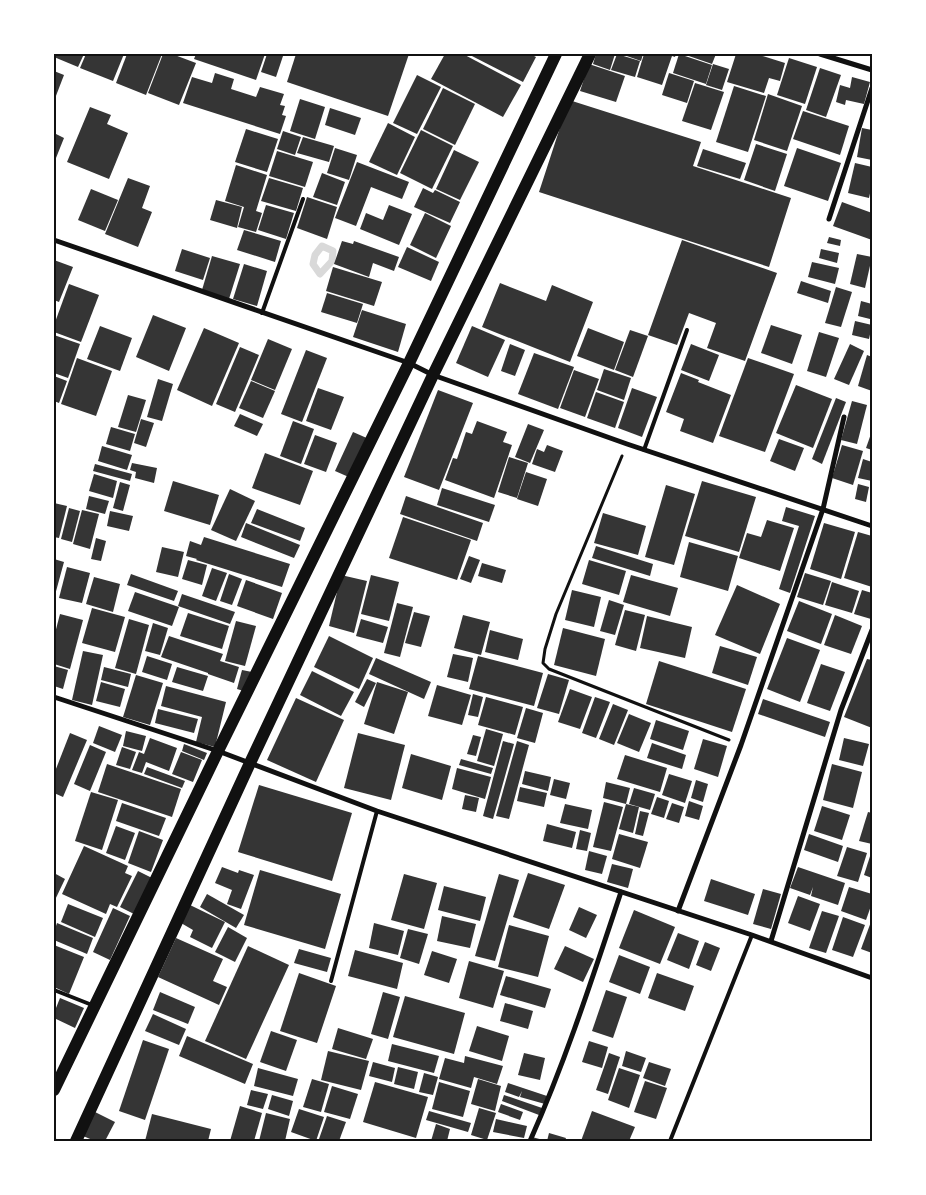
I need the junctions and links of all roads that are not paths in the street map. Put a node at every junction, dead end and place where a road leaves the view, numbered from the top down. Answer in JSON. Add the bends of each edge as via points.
{"nodes":[{"id":1,"x":556,"y":54,"type":"edge"},
{"id":2,"x":590,"y":54,"type":"edge"},
{"id":3,"x":820,"y":54,"type":"edge"},
{"id":4,"x":872,"y":70,"type":"edge"},
{"id":5,"x":872,"y":88,"type":"edge"},
{"id":6,"x":303,"y":199,"type":"dead end"},
{"id":7,"x":829,"y":219,"type":"dead end"},
{"id":8,"x":54,"y":240,"type":"edge"},
{"id":9,"x":262,"y":312,"type":"junction"},
{"id":10,"x":687,"y":330,"type":"dead end"},
{"id":11,"x":409,"y":364,"type":"junction"},
{"id":12,"x":433,"y":375,"type":"junction"},
{"id":13,"x":844,"y":417,"type":"dead end"},
{"id":14,"x":644,"y":450,"type":"junction"},
{"id":15,"x":823,"y":509,"type":"junction"},
{"id":16,"x":872,"y":526,"type":"edge"},
{"id":17,"x":872,"y":630,"type":"edge"},
{"id":18,"x":54,"y":697,"type":"edge"},
{"id":19,"x":218,"y":751,"type":"junction"},
{"id":20,"x":250,"y":763,"type":"junction"},
{"id":21,"x":377,"y":811,"type":"junction"},
{"id":22,"x":621,"y":892,"type":"junction"},
{"id":23,"x":678,"y":911,"type":"junction"},
{"id":24,"x":752,"y":934,"type":"junction"},
{"id":25,"x":771,"y":941,"type":"junction"},
{"id":26,"x":872,"y":978,"type":"edge"},
{"id":27,"x":331,"y":981,"type":"dead end"},
{"id":28,"x":54,"y":990,"type":"edge"},
{"id":29,"x":94,"y":1006,"type":"junction"},
{"id":30,"x":54,"y":1090,"type":"edge"},
{"id":31,"x":76,"y":1141,"type":"edge"},
{"id":32,"x":530,"y":1141,"type":"edge"},
{"id":33,"x":670,"y":1141,"type":"edge"}],
"edges":[{"from":1,"to":11,"type":"main road"},
{"from":2,"to":12,"type":"main road"},
{"from":3,"to":4,"type":"street"},
{"from":5,"to":7,"type":"street"},
{"from":6,"to":9,"type":"lane"},
{"from":8,"to":9,"type":"street"},
{"from":9,"to":11,"type":"street"},
{"from":10,"to":14,"type":"lane"},
{"from":11,"to":12,"type":"street"},
{"from":11,"to":19,"type":"main road"},
{"from":12,"to":14,"type":"street"},
{"from":12,"to":20,"type":"main road"},
{"from":13,"to":15,"type":"street"},
{"from":14,"to":15,"type":"street"},
{"from":15,"to":16,"type":"street"},
{"from":15,"to":23,"type":"street","via":[[741,745]]},
{"from":17,"to":25,"type":"street","via":[[841,710]]},
{"from":18,"to":19,"type":"street"},
{"from":19,"to":20,"type":"street"},
{"from":19,"to":29,"type":"main road"},
{"from":20,"to":21,"type":"street"},
{"from":20,"to":31,"type":"main road"},
{"from":21,"to":22,"type":"street"},
{"from":21,"to":27,"type":"lane"},
{"from":22,"to":23,"type":"street"},
{"from":22,"to":32,"type":"street","via":[[585,1001]]},
{"from":23,"to":24,"type":"street"},
{"from":24,"to":25,"type":"street"},
{"from":24,"to":33,"type":"lane"},
{"from":25,"to":26,"type":"street"},
{"from":28,"to":29,"type":"lane"},
{"from":29,"to":30,"type":"main road"}]}
